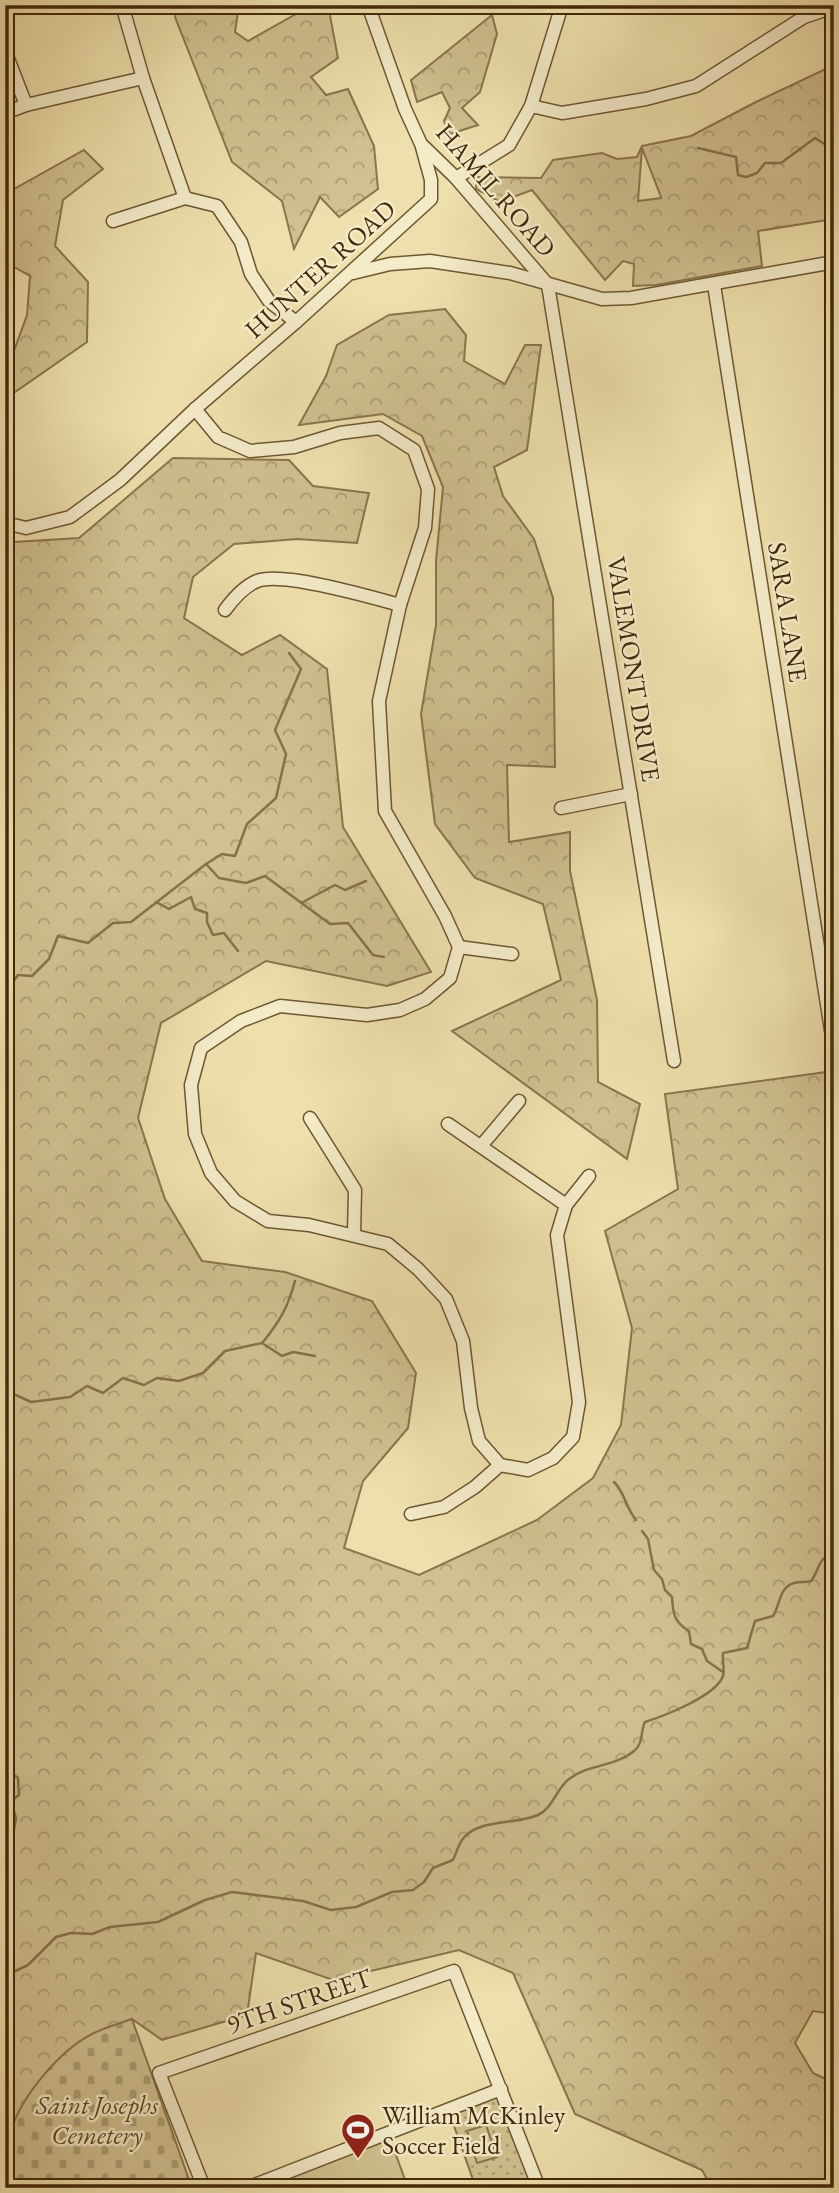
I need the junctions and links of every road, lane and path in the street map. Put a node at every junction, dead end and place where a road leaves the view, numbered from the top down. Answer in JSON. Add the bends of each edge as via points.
{"nodes":[{"id":1,"x":122,"y":5,"type":"edge"},
{"id":2,"x":368,"y":5,"type":"edge"},
{"id":3,"x":562,"y":5,"type":"edge"},
{"id":4,"x":834,"y":7,"type":"edge"},
{"id":5,"x":5,"y":51,"type":"edge"},
{"id":6,"x":143,"y":78,"type":"junction"},
{"id":7,"x":26,"y":105,"type":"junction"},
{"id":8,"x":531,"y":106,"type":"junction"},
{"id":9,"x":5,"y":113,"type":"edge"},
{"id":10,"x":421,"y":144,"type":"junction"},
{"id":11,"x":456,"y":178,"type":"junction"},
{"id":12,"x":185,"y":198,"type":"junction"},
{"id":13,"x":113,"y":221,"type":"dead end"},
{"id":14,"x":834,"y":262,"type":"edge"},
{"id":15,"x":351,"y":274,"type":"junction"},
{"id":16,"x":548,"y":285,"type":"junction"},
{"id":17,"x":714,"y":285,"type":"junction"},
{"id":18,"x":296,"y":323,"type":"junction"},
{"id":19,"x":195,"y":409,"type":"junction"},
{"id":20,"x":5,"y":523,"type":"edge"},
{"id":21,"x":400,"y":605,"type":"junction"},
{"id":22,"x":225,"y":610,"type":"dead end"},
{"id":23,"x":631,"y":794,"type":"junction"},
{"id":24,"x":561,"y":808,"type":"dead end"},
{"id":25,"x":459,"y":947,"type":"junction"},
{"id":26,"x":512,"y":954,"type":"dead end"},
{"id":27,"x":831,"y":1030,"type":"dead end"},
{"id":28,"x":674,"y":1061,"type":"dead end"},
{"id":29,"x":519,"y":1101,"type":"dead end"},
{"id":30,"x":310,"y":1118,"type":"dead end"},
{"id":31,"x":448,"y":1124,"type":"dead end"},
{"id":32,"x":481,"y":1146,"type":"junction"},
{"id":33,"x":589,"y":1176,"type":"dead end"},
{"id":34,"x":566,"y":1205,"type":"junction"},
{"id":35,"x":354,"y":1234,"type":"junction"},
{"id":36,"x":500,"y":1465,"type":"junction"},
{"id":37,"x":411,"y":1514,"type":"dead end"},
{"id":38,"x":501,"y":2089,"type":"junction"},
{"id":39,"x":204,"y":2188,"type":"edge"},
{"id":40,"x":247,"y":2188,"type":"edge"},
{"id":41,"x":539,"y":2188,"type":"edge"}],
"edges":[{"from":1,"to":6,"type":"street"},
{"from":2,"to":10,"type":"street","name":"HAMIL ROAD"},
{"from":3,"to":8,"type":"street"},
{"from":4,"to":8,"type":"street","via":[[804,17],[696,86],[562,113]]},
{"from":5,"to":7,"type":"street"},
{"from":6,"to":7,"type":"street"},
{"from":6,"to":12,"type":"street"},
{"from":7,"to":9,"type":"street"},
{"from":8,"to":11,"type":"street","via":[[509,145]]},
{"from":10,"to":11,"type":"street","name":"HAMIL ROAD"},
{"from":10,"to":15,"type":"street","name":"HUNTER ROAD","via":[[431,180],[431,200]]},
{"from":11,"to":16,"type":"street","name":"HAMIL ROAD"},
{"from":12,"to":13,"type":"street"},
{"from":12,"to":18,"type":"street","via":[[217,206],[241,242],[251,274],[269,301]]},
{"from":14,"to":17,"type":"street","name":"HAMIL ROAD"},
{"from":15,"to":16,"type":"street","name":"HAMIL ROAD","via":[[390,264],[430,261],[510,273]]},
{"from":15,"to":18,"type":"street","name":"HUNTER ROAD"},
{"from":16,"to":17,"type":"street","name":"HAMIL ROAD","via":[[602,299]]},
{"from":16,"to":23,"type":"street","name":"VALEMONT DRIVE"},
{"from":17,"to":27,"type":"street","name":"SARA LANE"},
{"from":18,"to":19,"type":"street","name":"HUNTER ROAD"},
{"from":19,"to":20,"type":"street","name":"HUNTER ROAD","via":[[120,480],[70,517],[26,528]]},
{"from":19,"to":21,"type":"street","via":[[218,437],[250,451],[294,447],[340,433],[379,428],[414,450],[428,489],[425,528]]},
{"from":21,"to":22,"type":"street","via":[[286,579],[258,580],[235,596]]},
{"from":21,"to":25,"type":"street","via":[[379,701],[385,811]]},
{"from":23,"to":24,"type":"street"},
{"from":23,"to":28,"type":"street","name":"VALEMONT DRIVE"},
{"from":25,"to":26,"type":"street"},
{"from":25,"to":35,"type":"street","via":[[450,978],[425,999],[400,1010],[367,1015],[280,1006],[241,1021],[201,1048],[191,1085],[195,1134],[211,1173],[236,1201],[268,1221]]},
{"from":29,"to":32,"type":"street"},
{"from":30,"to":35,"type":"street","via":[[355,1190]]},
{"from":31,"to":32,"type":"street"},
{"from":32,"to":34,"type":"street"},
{"from":33,"to":34,"type":"street"},
{"from":34,"to":36,"type":"street","via":[[557,1235],[579,1402],[573,1437],[554,1458],[528,1469]]},
{"from":35,"to":36,"type":"street","via":[[388,1244],[446,1299],[463,1341],[480,1441]]},
{"from":36,"to":37,"type":"street","via":[[444,1507]]},
{"from":38,"to":39,"type":"street","name":"9TH STREET","via":[[454,1971],[159,2073]]},
{"from":38,"to":40,"type":"street"},
{"from":38,"to":41,"type":"street"}]}
